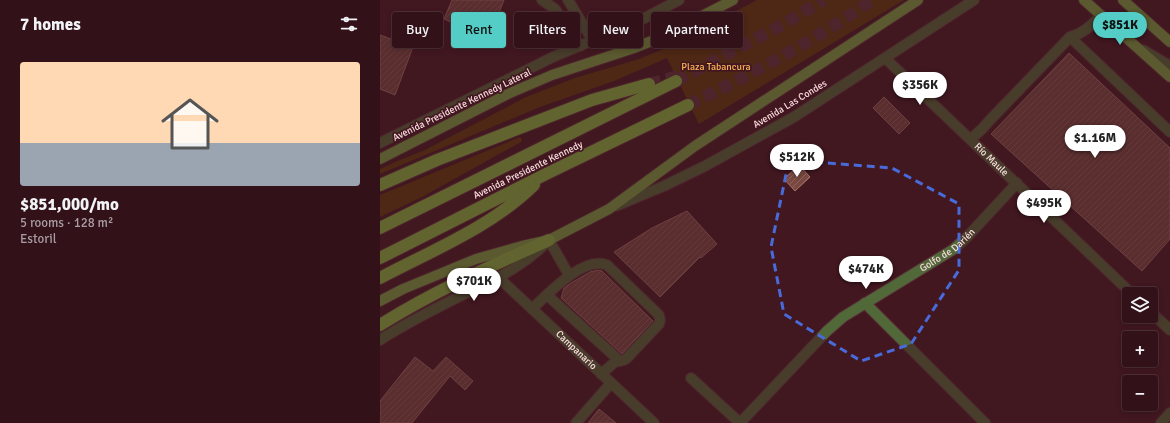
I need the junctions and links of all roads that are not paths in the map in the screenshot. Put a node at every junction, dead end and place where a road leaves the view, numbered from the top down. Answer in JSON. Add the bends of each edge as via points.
{"nodes":[{"id":1,"x":542,"y":0,"type":"edge"},
{"id":2,"x":568,"y":0,"type":"edge"},
{"id":3,"x":679,"y":0,"type":"edge"},
{"id":4,"x":733,"y":0,"type":"edge"},
{"id":5,"x":918,"y":0,"type":"edge"},
{"id":6,"x":974,"y":0,"type":"edge"},
{"id":7,"x":1084,"y":0,"type":"edge"},
{"id":8,"x":1127,"y":1,"type":"edge"},
{"id":9,"x":557,"y":12,"type":"edge"},
{"id":10,"x":1101,"y":14,"type":"junction"},
{"id":11,"x":643,"y":19,"type":"edge"},
{"id":12,"x":588,"y":33,"type":"edge"},
{"id":13,"x":1070,"y":37,"type":"junction"},
{"id":14,"x":1170,"y":42,"type":"edge"},
{"id":15,"x":588,"y":43,"type":"edge"},
{"id":16,"x":1133,"y":43,"type":"junction"},
{"id":17,"x":580,"y":46,"type":"edge"},
{"id":18,"x":575,"y":48,"type":"edge"},
{"id":19,"x":885,"y":58,"type":"junction"},
{"id":20,"x":1170,"y":66,"type":"edge"},
{"id":21,"x":1170,"y":77,"type":"edge"},
{"id":22,"x":676,"y":80,"type":"tunnel mouth"},
{"id":23,"x":649,"y":84,"type":"tunnel mouth"},
{"id":24,"x":688,"y":105,"type":"tunnel mouth"},
{"id":25,"x":1170,"y":132,"type":"edge"},
{"id":26,"x":971,"y":139,"type":"junction"},
{"id":27,"x":380,"y":143,"type":"edge"},
{"id":28,"x":380,"y":160,"type":"edge"},
{"id":29,"x":544,"y":175,"type":"junction"},
{"id":30,"x":1017,"y":183,"type":"junction"},
{"id":31,"x":380,"y":185,"type":"edge"},
{"id":32,"x":609,"y":209,"type":"junction"},
{"id":33,"x":380,"y":228,"type":"edge"},
{"id":34,"x":549,"y":240,"type":"junction"},
{"id":35,"x":380,"y":258,"type":"edge"},
{"id":36,"x":569,"y":274,"type":"junction"},
{"id":37,"x":498,"y":277,"type":"junction"},
{"id":38,"x":380,"y":278,"type":"edge"},
{"id":39,"x":1125,"y":287,"type":"edge"},
{"id":40,"x":547,"y":295,"type":"junction"},
{"id":41,"x":380,"y":301,"type":"edge"},
{"id":42,"x":865,"y":303,"type":"junction"},
{"id":43,"x":532,"y":309,"type":"junction"},
{"id":44,"x":1158,"y":319,"type":"edge"},
{"id":45,"x":380,"y":325,"type":"edge"},
{"id":46,"x":1170,"y":330,"type":"edge"},
{"id":47,"x":380,"y":340,"type":"edge"},
{"id":48,"x":620,"y":361,"type":"junction"},
{"id":49,"x":601,"y":374,"type":"junction"},
{"id":50,"x":691,"y":378,"type":"dead end"},
{"id":51,"x":611,"y":383,"type":"junction"},
{"id":52,"x":1170,"y":414,"type":"edge"},
{"id":53,"x":576,"y":423,"type":"edge"},
{"id":54,"x":654,"y":423,"type":"edge"},
{"id":55,"x":740,"y":423,"type":"edge"},
{"id":56,"x":985,"y":423,"type":"edge"},
{"id":57,"x":1161,"y":423,"type":"edge"}],
"edges":[{"from":1,"to":9,"type":"street"},
{"from":2,"to":12,"type":"street"},
{"from":3,"to":11,"type":"street"},
{"from":4,"to":28,"type":"main road","name":"Avenida Presidente Kennedy Lateral","via":[[659,38],[565,70],[510,93]]},
{"from":5,"to":32,"type":"main road","name":"Avenida Las Condes","via":[[695,146]]},
{"from":6,"to":19,"type":"street","name":"Avenida Las Condes"},
{"from":7,"to":10,"type":"main road"},
{"from":8,"to":14,"type":"main road"},
{"from":10,"to":13,"type":"street","via":[[1090,27]]},
{"from":10,"to":16,"type":"main road"},
{"from":13,"to":25,"type":"street"},
{"from":13,"to":26,"type":"street"},
{"from":15,"to":17,"type":"street"},
{"from":16,"to":20,"type":"street"},
{"from":16,"to":21,"type":"main road"},
{"from":18,"to":27,"type":"street","via":[[517,74]]},
{"from":19,"to":26,"type":"street","name":"Río Maule"},
{"from":19,"to":32,"type":"street","name":"Avenida Las Condes","via":[[812,106],[757,137],[671,182]]},
{"from":22,"to":33,"type":"highway","name":"Avenida Presidente Kennedy"},
{"from":23,"to":31,"type":"highway","via":[[592,100]]},
{"from":24,"to":29,"type":"highway","name":"Avenida Presidente Kennedy"},
{"from":26,"to":30,"type":"street","name":"Río Maule"},
{"from":29,"to":35,"type":"highway","name":"Avenida Presidente Kennedy"},
{"from":29,"to":38,"type":"highway","via":[[488,221]]},
{"from":30,"to":39,"type":"street","name":"Río Maule"},
{"from":30,"to":42,"type":"street","name":"Golfo de Darién","via":[[954,249]]},
{"from":32,"to":34,"type":"main road","name":"Avenida Las Condes"},
{"from":34,"to":36,"type":"street"},
{"from":34,"to":37,"type":"street","name":"Avenida Las Condes","via":[[528,260]]},
{"from":34,"to":41,"type":"main road","name":"Avenida Las Condes","via":[[476,259],[420,281]]},
{"from":34,"to":45,"type":"highway","via":[[444,288]]},
{"from":36,"to":40,"type":"street"},
{"from":36,"to":48,"type":"street","via":[[595,263],[607,265],[659,315],[659,324],[627,358]]},
{"from":37,"to":43,"type":"street","name":"Campanario"},
{"from":37,"to":47,"type":"street","name":"Avenida Las Condes"},
{"from":40,"to":43,"type":"street"},
{"from":40,"to":48,"type":"street"},
{"from":42,"to":55,"type":"street","name":"Golfo de Darién","via":[[827,331]]},
{"from":42,"to":56,"type":"street"},
{"from":43,"to":49,"type":"street","name":"Campanario"},
{"from":44,"to":46,"type":"street"},
{"from":48,"to":49,"type":"street","via":[[614,362]]},
{"from":49,"to":51,"type":"street","name":"Campanario"},
{"from":50,"to":55,"type":"street"},
{"from":51,"to":53,"type":"street"},
{"from":51,"to":54,"type":"street","name":"Campanario"},
{"from":52,"to":57,"type":"street"}]}
